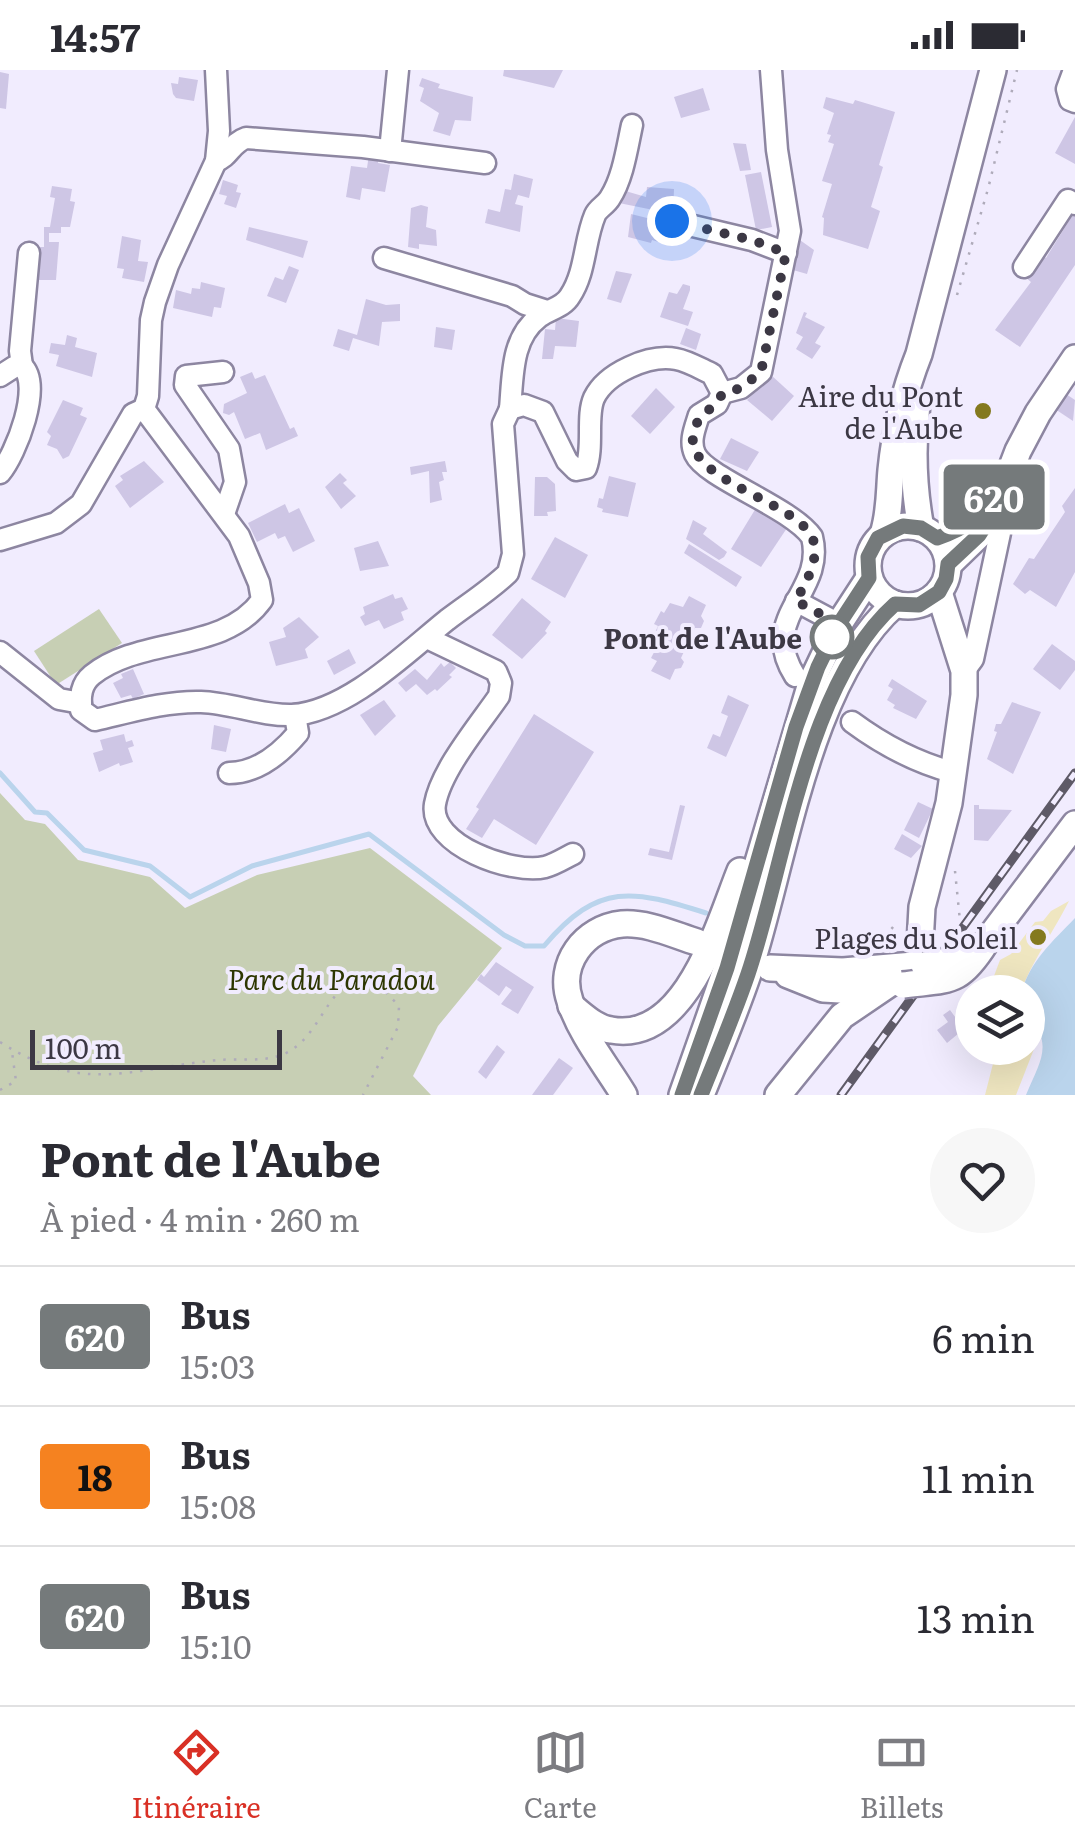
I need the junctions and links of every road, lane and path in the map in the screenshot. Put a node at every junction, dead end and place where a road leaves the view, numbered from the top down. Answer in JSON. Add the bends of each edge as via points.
{"nodes":[{"id":1,"x":216,"y":70,"type":"edge"},
{"id":2,"x":398,"y":70,"type":"edge"},
{"id":3,"x":771,"y":70,"type":"edge"},
{"id":4,"x":993,"y":70,"type":"edge"},
{"id":5,"x":1017,"y":70,"type":"edge"},
{"id":6,"x":1074,"y":70,"type":"edge"},
{"id":7,"x":1075,"y":102,"type":"edge"},
{"id":8,"x":632,"y":124,"type":"dead end"},
{"id":9,"x":390,"y":151,"type":"junction"},
{"id":10,"x":216,"y":161,"type":"junction"},
{"id":11,"x":486,"y":163,"type":"dead end"},
{"id":12,"x":1075,"y":204,"type":"edge"},
{"id":13,"x":672,"y":221,"type":"dead end"},
{"id":14,"x":29,"y":253,"type":"dead end"},
{"id":15,"x":786,"y":253,"type":"junction"},
{"id":16,"x":384,"y":258,"type":"dead end"},
{"id":17,"x":1024,"y":267,"type":"dead end"},
{"id":18,"x":950,"y":305,"type":"dead end"},
{"id":19,"x":547,"y":311,"type":"junction"},
{"id":20,"x":919,"y":354,"type":"junction"},
{"id":21,"x":1075,"y":358,"type":"edge"},
{"id":22,"x":22,"y":366,"type":"junction"},
{"id":23,"x":222,"y":372,"type":"dead end"},
{"id":24,"x":0,"y":376,"type":"edge"},
{"id":25,"x":722,"y":394,"type":"junction"},
{"id":26,"x":510,"y":409,"type":"junction"},
{"id":27,"x":144,"y":410,"type":"junction"},
{"id":28,"x":0,"y":474,"type":"edge"},
{"id":29,"x":1005,"y":481,"type":"junction"},
{"id":30,"x":224,"y":514,"type":"junction"},
{"id":31,"x":969,"y":524,"type":"junction"},
{"id":32,"x":931,"y":528,"type":"junction"},
{"id":33,"x":1000,"y":533,"type":"dead end"},
{"id":34,"x":884,"y":534,"type":"junction"},
{"id":35,"x":0,"y":540,"type":"edge"},
{"id":36,"x":948,"y":564,"type":"junction"},
{"id":37,"x":869,"y":578,"type":"junction"},
{"id":38,"x":939,"y":592,"type":"junction"},
{"id":39,"x":796,"y":601,"type":"junction"},
{"id":40,"x":895,"y":604,"type":"junction"},
{"id":41,"x":839,"y":624,"type":"junction"},
{"id":42,"x":427,"y":638,"type":"junction"},
{"id":43,"x":0,"y":652,"type":"edge"},
{"id":44,"x":964,"y":671,"type":"junction"},
{"id":45,"x":795,"y":676,"type":"dead end"},
{"id":46,"x":81,"y":703,"type":"junction"},
{"id":47,"x":296,"y":715,"type":"junction"},
{"id":48,"x":852,"y":722,"type":"dead end"},
{"id":49,"x":796,"y":727,"type":"junction"},
{"id":50,"x":952,"y":772,"type":"junction"},
{"id":51,"x":229,"y":773,"type":"dead end"},
{"id":52,"x":1075,"y":824,"type":"edge"},
{"id":53,"x":938,"y":852,"type":"junction"},
{"id":54,"x":574,"y":854,"type":"dead end"},
{"id":55,"x":922,"y":918,"type":"junction"},
{"id":56,"x":960,"y":921,"type":"dead end"},
{"id":57,"x":697,"y":942,"type":"dead end"},
{"id":58,"x":875,"y":949,"type":"dead end"},
{"id":59,"x":911,"y":972,"type":"junction"},
{"id":60,"x":877,"y":992,"type":"junction"},
{"id":61,"x":571,"y":1006,"type":"junction"},
{"id":62,"x":0,"y":1042,"type":"edge"},
{"id":63,"x":12,"y":1052,"type":"junction"},
{"id":64,"x":38,"y":1068,"type":"dead end"},
{"id":65,"x":145,"y":1077,"type":"dead end"},
{"id":66,"x":0,"y":1090,"type":"edge"},
{"id":67,"x":363,"y":1095,"type":"edge"},
{"id":68,"x":624,"y":1095,"type":"edge"},
{"id":69,"x":682,"y":1095,"type":"edge"},
{"id":70,"x":701,"y":1095,"type":"edge"},
{"id":71,"x":778,"y":1095,"type":"edge"}],
"edges":[{"from":1,"to":10,"type":"street"},
{"from":2,"to":9,"type":"street"},
{"from":3,"to":15,"type":"street","via":[[790,231]]},
{"from":4,"to":20,"type":"main road"},
{"from":5,"to":18,"type":"path","via":[[960,289]]},
{"from":6,"to":7,"type":"street","via":[[1067,89]]},
{"from":8,"to":19,"type":"street","via":[[617,182],[596,213],[570,297]]},
{"from":9,"to":10,"type":"street","via":[[246,138]]},
{"from":9,"to":11,"type":"street"},
{"from":10,"to":27,"type":"street","via":[[155,302]]},
{"from":12,"to":17,"type":"street","via":[[1068,200]]},
{"from":13,"to":15,"type":"street"},
{"from":14,"to":22,"type":"street"},
{"from":15,"to":25,"type":"street","via":[[761,372]]},
{"from":16,"to":19,"type":"street"},
{"from":19,"to":26,"type":"street","via":[[514,352]]},
{"from":20,"to":32,"type":"main road","via":[[915,495]]},
{"from":20,"to":34,"type":"main road","via":[[895,434]]},
{"from":21,"to":29,"type":"main road"},
{"from":22,"to":24,"type":"street"},
{"from":22,"to":28,"type":"street","via":[[32,382],[17,448]]},
{"from":23,"to":30,"type":"street","via":[[186,376],[186,385],[229,448],[235,482]]},
{"from":25,"to":26,"type":"street","via":[[712,374],[674,358],[616,374],[594,399],[590,458],[576,470],[542,412],[524,405]]},
{"from":25,"to":39,"type":"street","via":[[699,416],[695,455],[809,532],[813,567]]},
{"from":26,"to":42,"type":"street","via":[[503,424],[513,554],[508,572]]},
{"from":27,"to":30,"type":"street"},
{"from":27,"to":35,"type":"street","via":[[133,414],[81,504],[56,523]]},
{"from":29,"to":31,"type":"main road"},
{"from":29,"to":36,"type":"main road","via":[[979,535]]},
{"from":30,"to":46,"type":"street","via":[[259,584],[262,600],[252,614],[91,675]]},
{"from":31,"to":32,"type":"main road"},
{"from":31,"to":32,"type":"path"},
{"from":32,"to":34,"type":"main road","via":[[903,526]]},
{"from":32,"to":36,"type":"main road"},
{"from":33,"to":44,"type":"street","via":[[973,659]]},
{"from":34,"to":37,"type":"main road","via":[[868,557]]},
{"from":36,"to":38,"type":"main road"},
{"from":37,"to":40,"type":"main road"},
{"from":37,"to":41,"type":"main road"},
{"from":38,"to":40,"type":"main road","via":[[919,605]]},
{"from":38,"to":44,"type":"main road"},
{"from":39,"to":41,"type":"street"},
{"from":39,"to":45,"type":"street","via":[[781,643]]},
{"from":40,"to":70,"type":"main road","via":[[871,627],[823,722],[748,974]]},
{"from":41,"to":49,"type":"main road"},
{"from":42,"to":47,"type":"street","via":[[356,690]]},
{"from":42,"to":54,"type":"street","via":[[496,671],[501,682],[444,778],[434,807],[441,828],[492,862],[545,868]]},
{"from":43,"to":46,"type":"street","via":[[59,699]]},
{"from":44,"to":50,"type":"main road"},
{"from":46,"to":47,"type":"street","via":[[95,720],[205,702]]},
{"from":47,"to":51,"type":"street","via":[[298,733],[287,747],[257,767]]},
{"from":48,"to":50,"type":"street","via":[[882,744]]},
{"from":49,"to":61,"type":"main road","via":[[702,964],[679,1000],[655,1021],[626,1031],[596,1025]]},
{"from":49,"to":69,"type":"main road","via":[[727,968]]},
{"from":50,"to":53,"type":"main road"},
{"from":52,"to":59,"type":"main road","bridge":true,"via":[[986,942],[958,959]]},
{"from":53,"to":55,"type":"main road"},
{"from":53,"to":56,"type":"path","via":[[954,870]]},
{"from":55,"to":58,"type":"path","via":[[908,909]]},
{"from":55,"to":59,"type":"main road"},
{"from":57,"to":61,"type":"main road","via":[[624,924],[592,934],[566,975]]},
{"from":59,"to":60,"type":"main road","via":[[917,973]]},
{"from":59,"to":60,"type":"main road","via":[[770,968],[823,989]]},
{"from":60,"to":71,"type":"main road","via":[[842,1016]]},
{"from":61,"to":68,"type":"main road"},
{"from":62,"to":63,"type":"path"},
{"from":63,"to":64,"type":"path"},
{"from":63,"to":66,"type":"path","via":[[16,1081]]},
{"from":65,"to":67,"type":"path","via":[[293,1050],[338,988],[353,980],[381,987],[399,1006],[398,1027]]}]}
